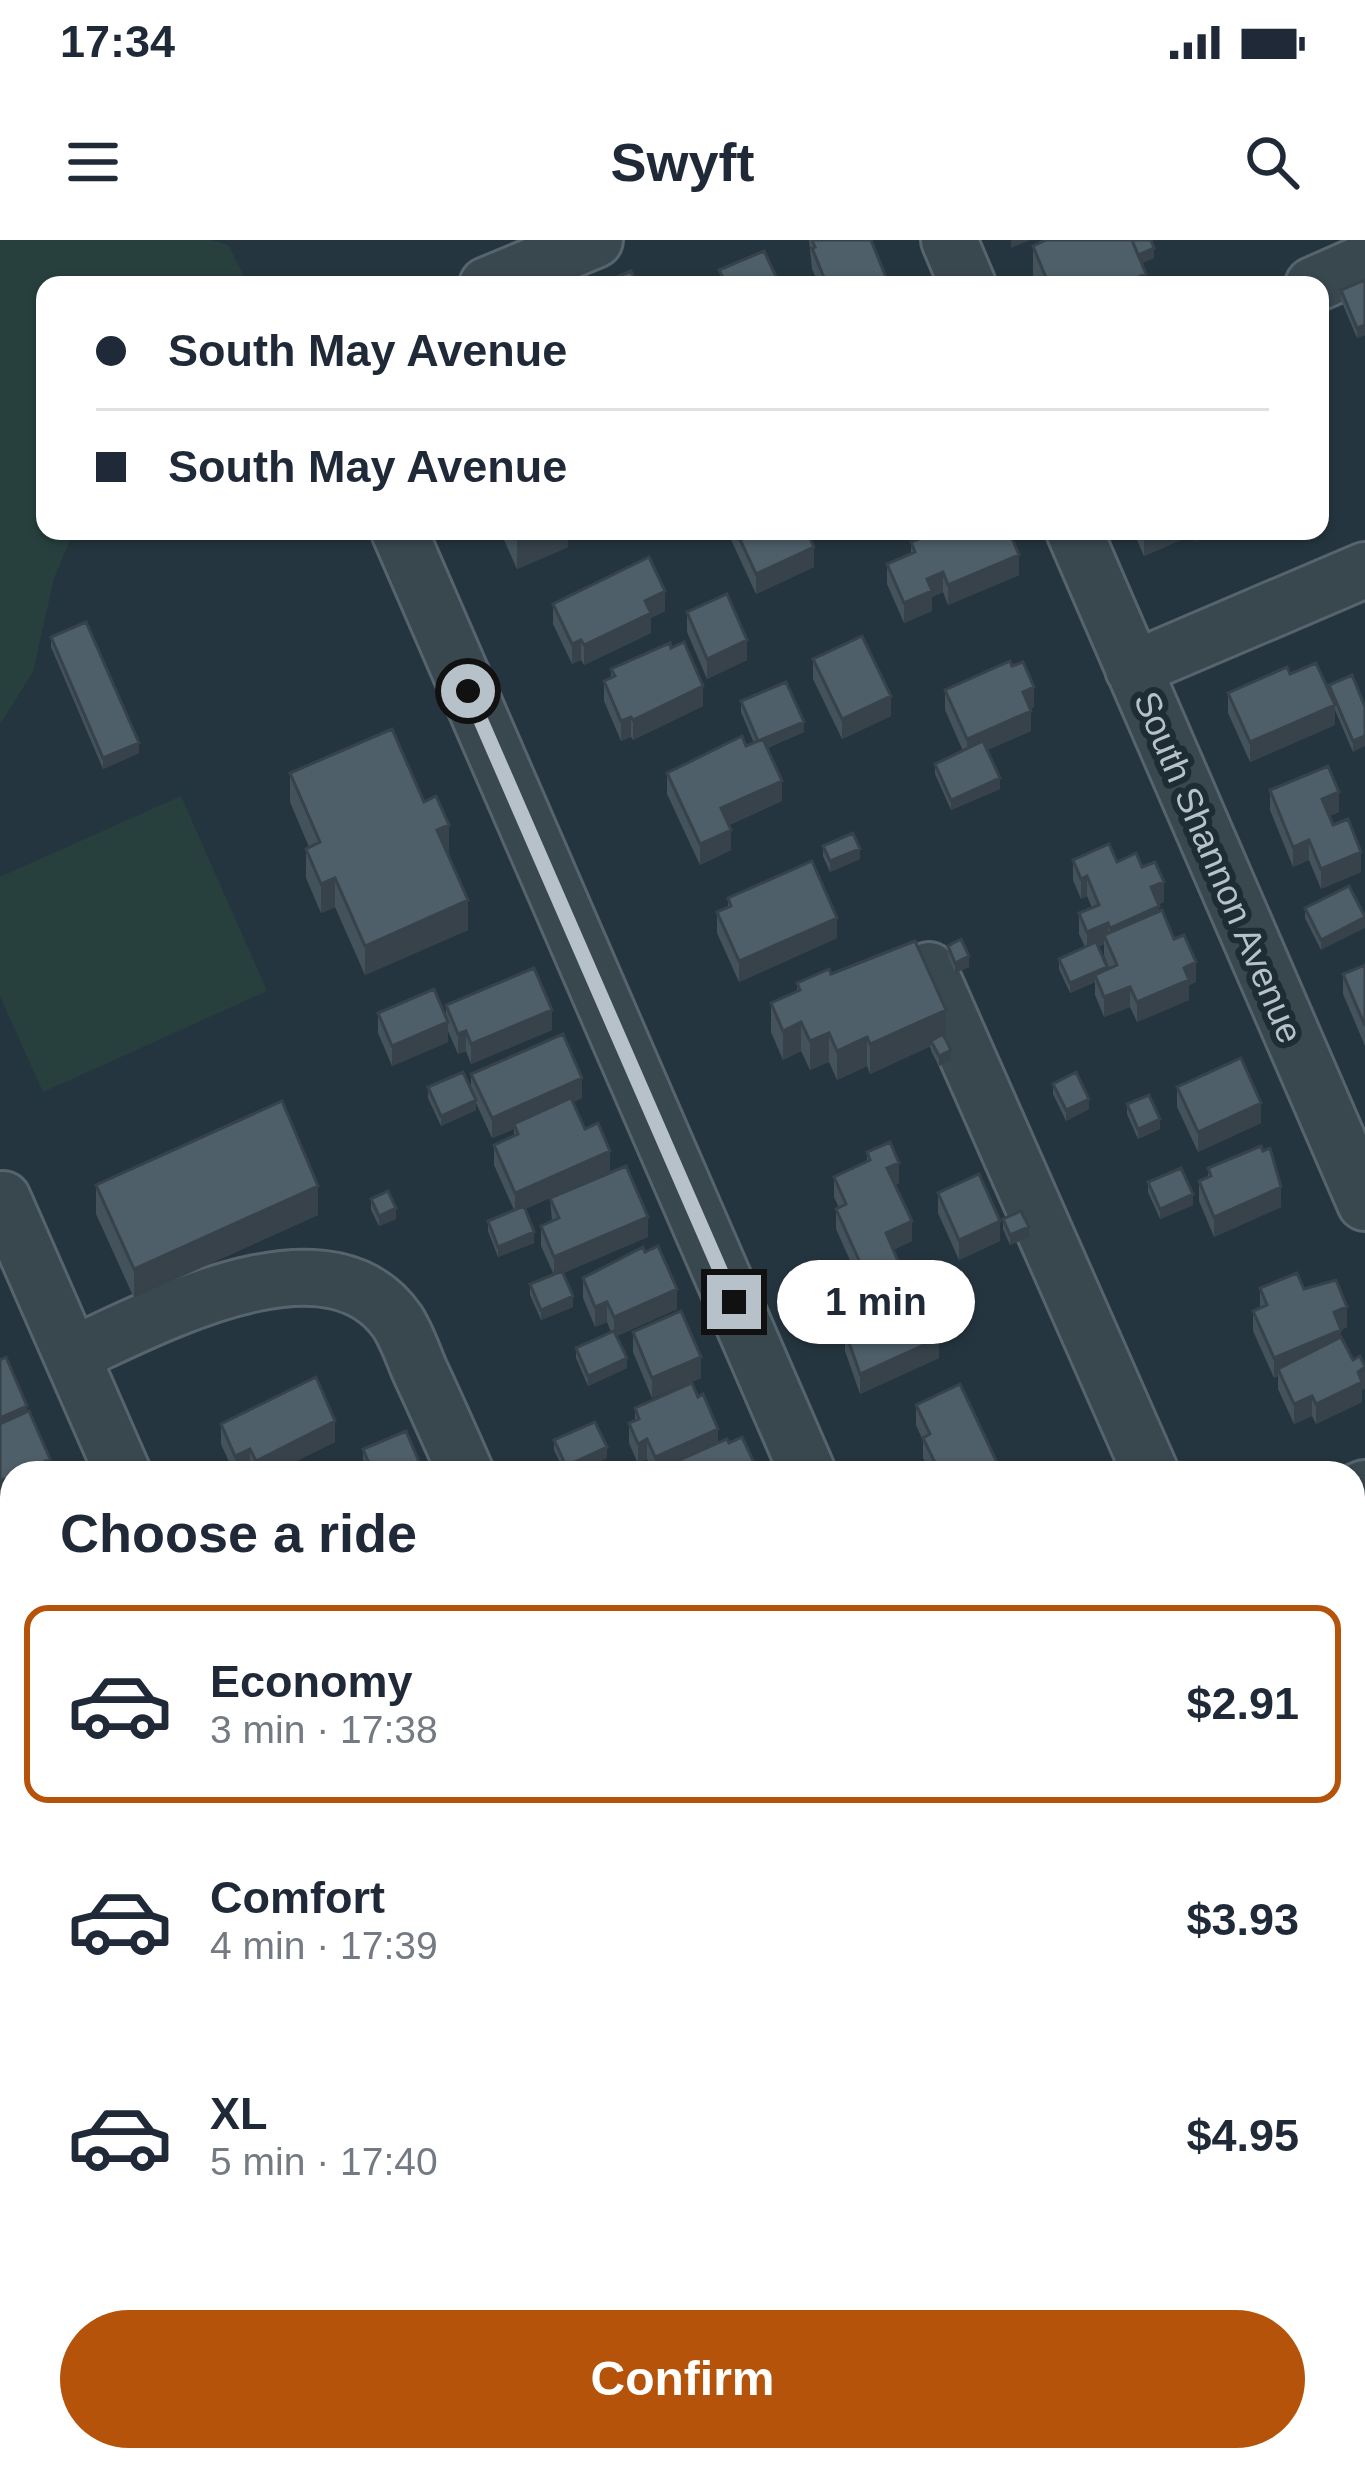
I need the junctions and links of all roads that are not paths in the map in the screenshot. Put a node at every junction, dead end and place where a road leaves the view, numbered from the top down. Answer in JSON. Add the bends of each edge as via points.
{"nodes":[{"id":1,"x":949,"y":240,"type":"edge"},
{"id":2,"x":568,"y":245,"type":"edge"},
{"id":3,"x":1365,"y":262,"type":"edge"},
{"id":4,"x":505,"y":276,"type":"edge"},
{"id":5,"x":964,"y":276,"type":"edge"},
{"id":6,"x":1329,"y":278,"type":"edge"},
{"id":7,"x":403,"y":540,"type":"edge"},
{"id":8,"x":1078,"y":540,"type":"edge"},
{"id":9,"x":1365,"y":571,"type":"edge"},
{"id":10,"x":1133,"y":669,"type":"junction"},
{"id":11,"x":929,"y":970,"type":"edge"},
{"id":12,"x":1359,"y":1171,"type":"edge"},
{"id":13,"x":3,"y":1199,"type":"dead end"},
{"id":14,"x":72,"y":1355,"type":"junction"},
{"id":15,"x":118,"y":1461,"type":"edge"},
{"id":16,"x":461,"y":1461,"type":"edge"},
{"id":17,"x":803,"y":1461,"type":"edge"},
{"id":18,"x":1146,"y":1461,"type":"edge"}],
"edges":[{"from":1,"to":5,"type":"street"},
{"from":2,"to":4,"type":"street"},
{"from":3,"to":6,"type":"street"},
{"from":7,"to":17,"type":"street"},
{"from":8,"to":10,"type":"street","name":"South Shannon Avenue"},
{"from":9,"to":10,"type":"street"},
{"from":10,"to":12,"type":"street","name":"South Shannon Avenue"},
{"from":11,"to":18,"type":"street"},
{"from":13,"to":14,"type":"street"},
{"from":14,"to":15,"type":"street"},
{"from":14,"to":16,"type":"street","via":[[241,1284],[303,1280],[357,1289],[400,1324]]}]}
